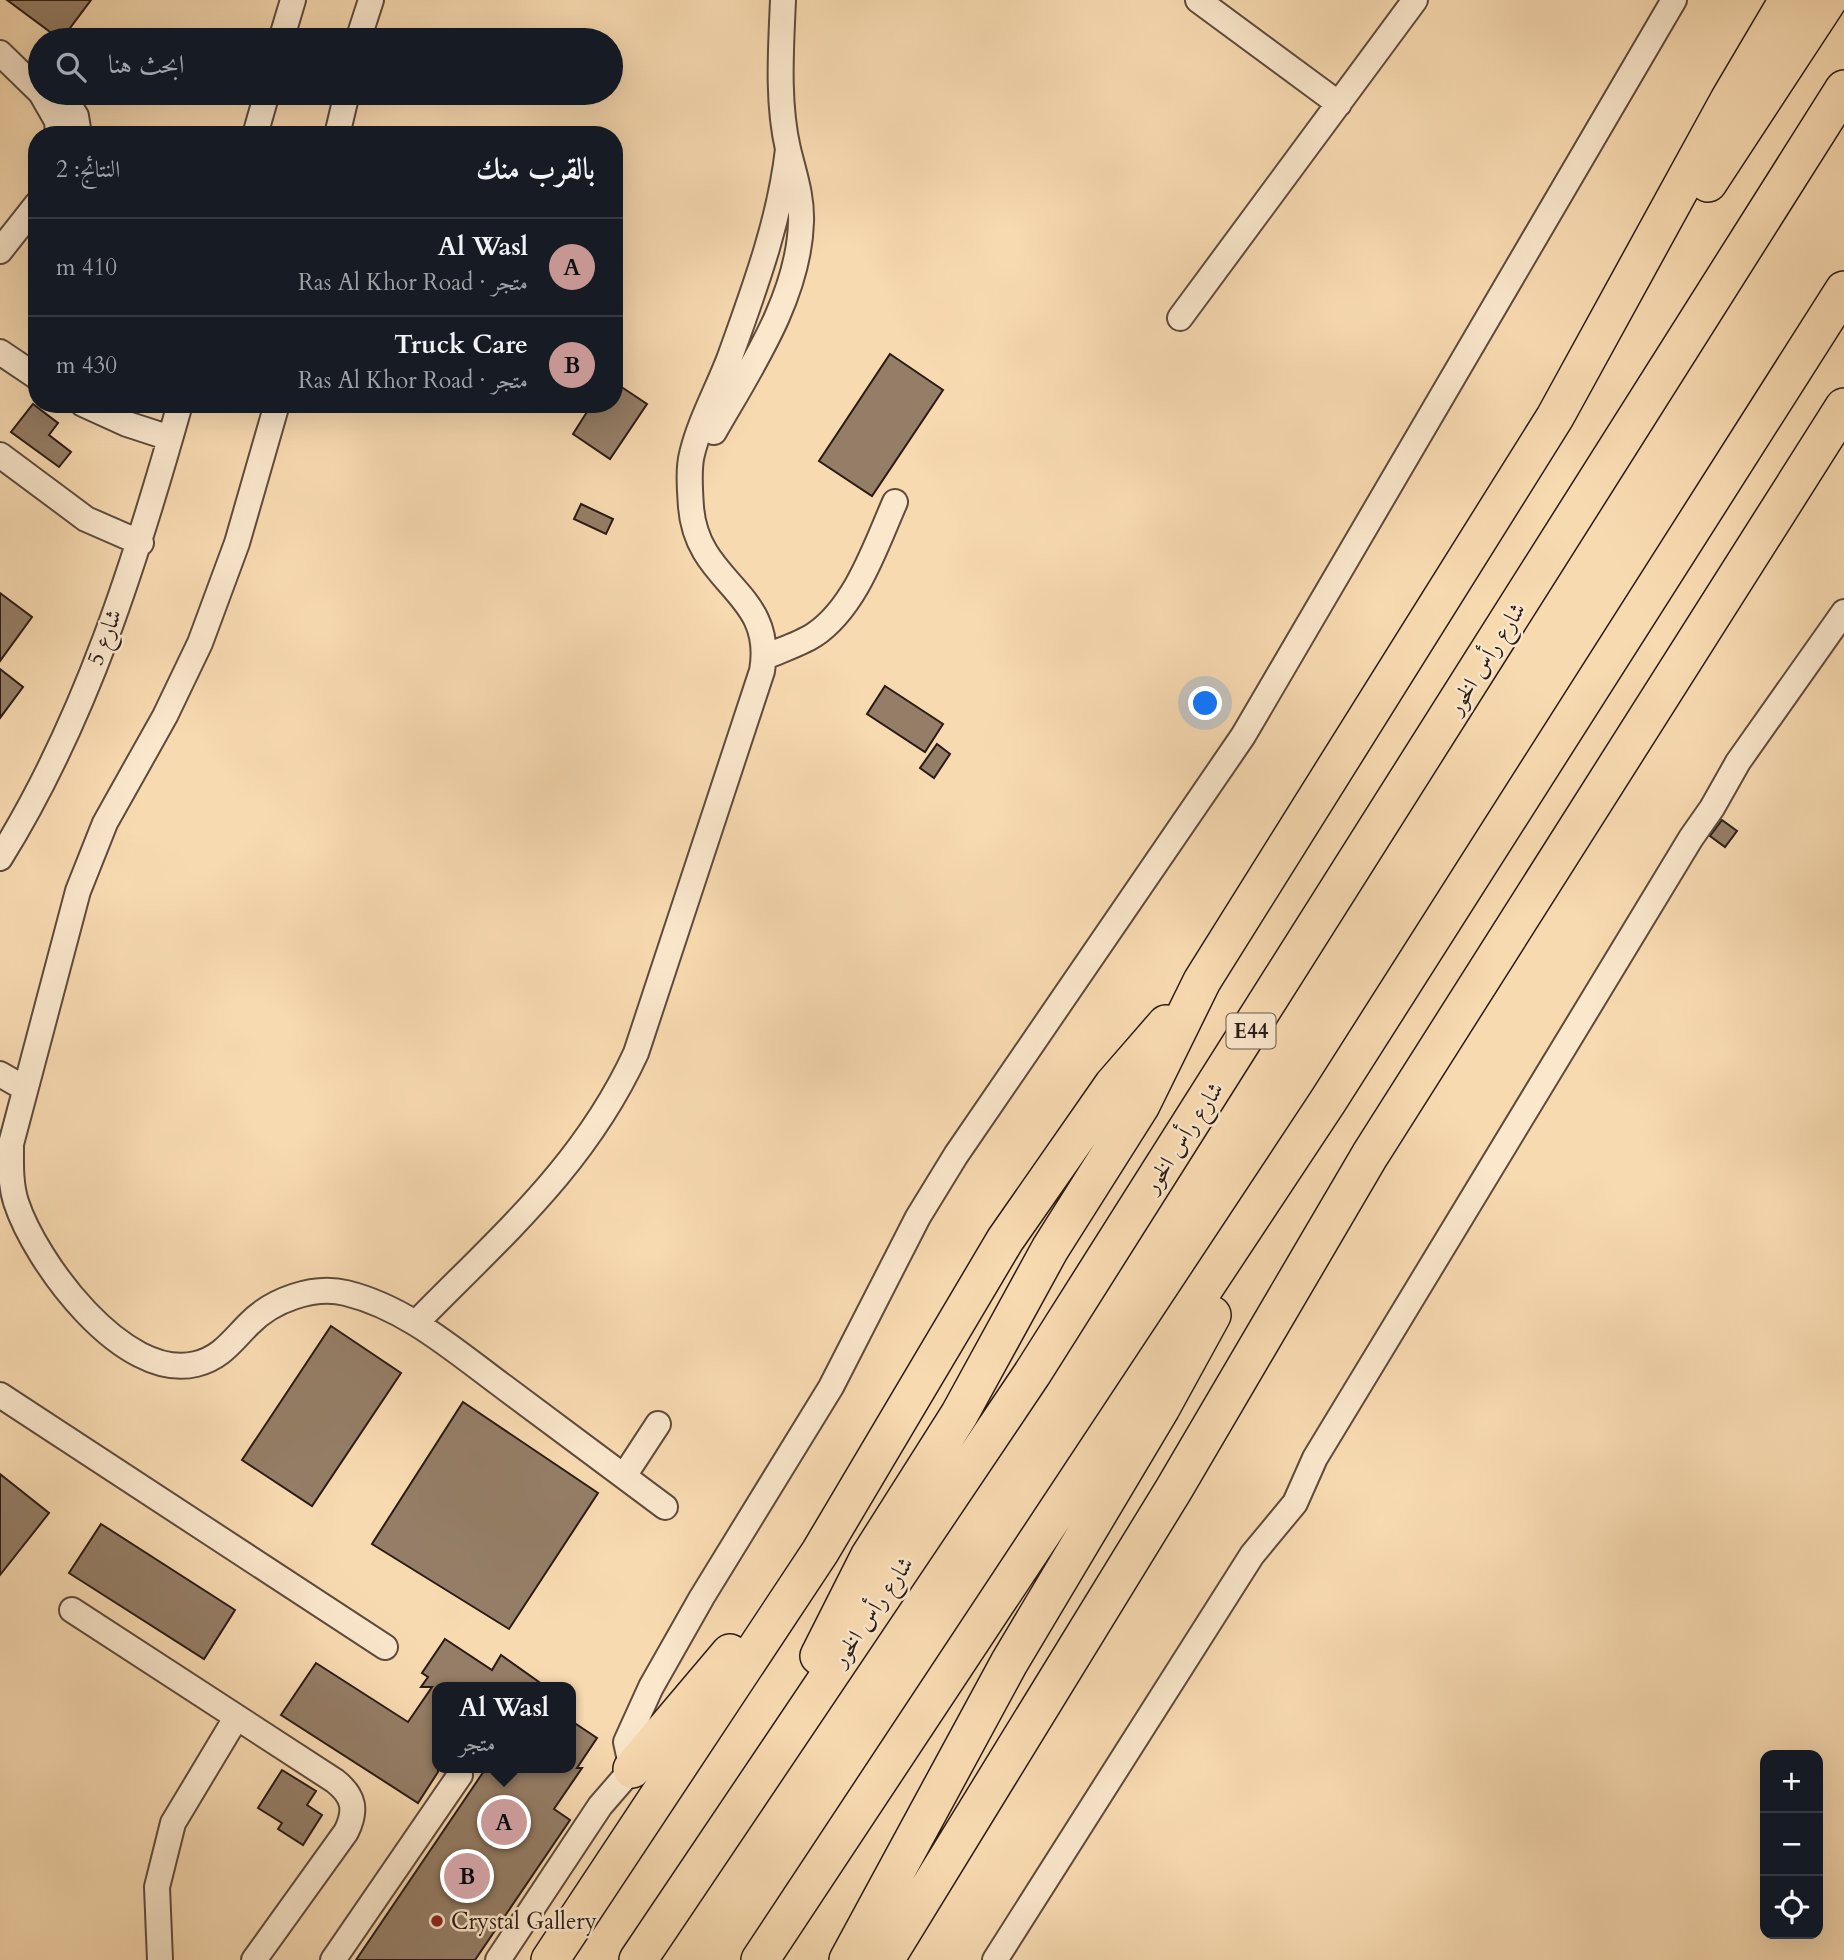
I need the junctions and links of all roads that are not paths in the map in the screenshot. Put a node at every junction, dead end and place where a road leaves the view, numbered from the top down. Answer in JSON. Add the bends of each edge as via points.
{"nodes":[{"id":1,"x":293,"y":0,"type":"edge"},
{"id":2,"x":371,"y":0,"type":"edge"},
{"id":3,"x":783,"y":0,"type":"edge"},
{"id":4,"x":1198,"y":0,"type":"edge"},
{"id":5,"x":1415,"y":0,"type":"edge"},
{"id":6,"x":1674,"y":0,"type":"edge"},
{"id":7,"x":1788,"y":0,"type":"edge"},
{"id":8,"x":1828,"y":0,"type":"edge"},
{"id":9,"x":285,"y":28,"type":"edge"},
{"id":10,"x":362,"y":28,"type":"edge"},
{"id":11,"x":1,"y":54,"type":"edge"},
{"id":12,"x":28,"y":71,"type":"edge"},
{"id":13,"x":28,"y":80,"type":"edge"},
{"id":14,"x":1844,"y":89,"type":"edge"},
{"id":15,"x":1339,"y":104,"type":"junction"},
{"id":16,"x":48,"y":105,"type":"edge"},
{"id":17,"x":69,"y":105,"type":"edge"},
{"id":18,"x":264,"y":105,"type":"edge"},
{"id":19,"x":344,"y":105,"type":"edge"},
{"id":20,"x":57,"y":126,"type":"edge"},
{"id":21,"x":78,"y":126,"type":"edge"},
{"id":22,"x":258,"y":126,"type":"edge"},
{"id":23,"x":339,"y":126,"type":"edge"},
{"id":24,"x":28,"y":219,"type":"edge"},
{"id":25,"x":0,"y":251,"type":"edge"},
{"id":26,"x":1844,"y":290,"type":"edge"},
{"id":27,"x":1180,"y":318,"type":"dead end"},
{"id":28,"x":0,"y":352,"type":"edge"},
{"id":29,"x":28,"y":371,"type":"edge"},
{"id":30,"x":1844,"y":407,"type":"edge"},
{"id":31,"x":102,"y":413,"type":"edge"},
{"id":32,"x":177,"y":413,"type":"edge"},
{"id":33,"x":274,"y":413,"type":"edge"},
{"id":34,"x":1555,"y":417,"type":"junction"},
{"id":35,"x":170,"y":438,"type":"junction"},
{"id":36,"x":0,"y":454,"type":"edge"},
{"id":37,"x":895,"y":502,"type":"dead end"},
{"id":38,"x":141,"y":543,"type":"junction"},
{"id":39,"x":1844,"y":612,"type":"edge"},
{"id":40,"x":765,"y":657,"type":"junction"},
{"id":41,"x":0,"y":858,"type":"edge"},
{"id":42,"x":1202,"y":981,"type":"junction"},
{"id":43,"x":0,"y":1074,"type":"edge"},
{"id":44,"x":24,"y":1088,"type":"junction"},
{"id":45,"x":1328,"y":1101,"type":"junction"},
{"id":46,"x":416,"y":1323,"type":"junction"},
{"id":47,"x":1,"y":1397,"type":"edge"},
{"id":48,"x":658,"y":1424,"type":"dead end"},
{"id":49,"x":875,"y":1460,"type":"junction"},
{"id":50,"x":624,"y":1476,"type":"junction"},
{"id":51,"x":665,"y":1507,"type":"dead end"},
{"id":52,"x":72,"y":1610,"type":"dead end"},
{"id":53,"x":385,"y":1647,"type":"dead end"},
{"id":54,"x":236,"y":1718,"type":"junction"},
{"id":55,"x":632,"y":1769,"type":"junction"},
{"id":56,"x":460,"y":1776,"type":"dead end"},
{"id":57,"x":747,"y":1797,"type":"junction"},
{"id":58,"x":160,"y":1960,"type":"edge"},
{"id":59,"x":254,"y":1960,"type":"edge"},
{"id":60,"x":332,"y":1960,"type":"edge"},
{"id":61,"x":498,"y":1960,"type":"edge"},
{"id":62,"x":550,"y":1960,"type":"edge"},
{"id":63,"x":638,"y":1960,"type":"edge"},
{"id":64,"x":760,"y":1960,"type":"edge"},
{"id":65,"x":848,"y":1960,"type":"edge"},
{"id":66,"x":885,"y":1960,"type":"edge"},
{"id":67,"x":995,"y":1960,"type":"edge"}],
"edges":[{"from":1,"to":9,"type":"street"},
{"from":2,"to":10,"type":"street"},
{"from":3,"to":40,"type":"street","via":[[788,149],[774,225],[692,452],[691,510],[700,542],[716,572],[757,616]]},
{"from":4,"to":15,"type":"street"},
{"from":5,"to":15,"type":"street"},
{"from":6,"to":55,"type":"street","via":[[1243,736],[918,1217],[836,1377],[651,1687],[626,1742]]},
{"from":7,"to":34,"type":"highway"},
{"from":8,"to":34,"type":"highway"},
{"from":11,"to":12,"type":"street"},
{"from":11,"to":13,"type":"street"},
{"from":14,"to":57,"type":"highway","name":"شارع رأس الخور","number":"E44","via":[[1032,1374]]},
{"from":15,"to":27,"type":"street"},
{"from":16,"to":20,"type":"street"},
{"from":17,"to":21,"type":"street"},
{"from":18,"to":22,"type":"street"},
{"from":19,"to":23,"type":"street"},
{"from":24,"to":25,"type":"street"},
{"from":26,"to":45,"type":"highway"},
{"from":28,"to":29,"type":"street"},
{"from":30,"to":66,"type":"highway","via":[[1370,1155],[1174,1489]]},
{"from":31,"to":35,"type":"street"},
{"from":32,"to":35,"type":"street","name":"شارع 5"},
{"from":33,"to":44,"type":"street","via":[[237,543],[200,642],[106,823],[78,891]]},
{"from":34,"to":42,"type":"highway"},
{"from":35,"to":38,"type":"street","name":"شارع 5"},
{"from":36,"to":38,"type":"street","via":[[86,519]]},
{"from":37,"to":40,"type":"street","via":[[869,559],[835,615],[814,635]]},
{"from":38,"to":41,"type":"street","name":"شارع 5","via":[[54,757]]},
{"from":39,"to":67,"type":"street","via":[[1690,838],[1315,1458],[1296,1503],[1252,1555]]},
{"from":40,"to":46,"type":"street","via":[[636,1053],[622,1083],[569,1164]]},
{"from":42,"to":49,"type":"highway","via":[[1113,1086],[1005,1240]]},
{"from":42,"to":57,"type":"highway","via":[[1141,1105],[1051,1249],[959,1415],[869,1557]]},
{"from":43,"to":44,"type":"street"},
{"from":44,"to":46,"type":"street","via":[[12,1144],[16,1200],[33,1238],[73,1298],[111,1337],[158,1362],[193,1365],[219,1355],[252,1321],[282,1301],[328,1291],[364,1298]]},
{"from":45,"to":64,"type":"highway"},
{"from":45,"to":65,"type":"highway","via":[[1161,1408],[1009,1663]]},
{"from":46,"to":50,"type":"street"},
{"from":47,"to":53,"type":"street"},
{"from":48,"to":50,"type":"street"},
{"from":49,"to":55,"type":"highway","via":[[823,1516],[733,1649]]},
{"from":49,"to":62,"type":"highway","via":[[820,1552]]},
{"from":50,"to":51,"type":"street"},
{"from":52,"to":54,"type":"street"},
{"from":54,"to":58,"type":"street","via":[[173,1823],[157,1887]]},
{"from":54,"to":59,"type":"street","via":[[335,1781],[352,1798],[354,1810],[346,1832]]},
{"from":55,"to":61,"type":"street","via":[[600,1806]]},
{"from":56,"to":60,"type":"street"},
{"from":57,"to":63,"type":"highway","name":"شارع رأس الخور","number":"E44"}]}
